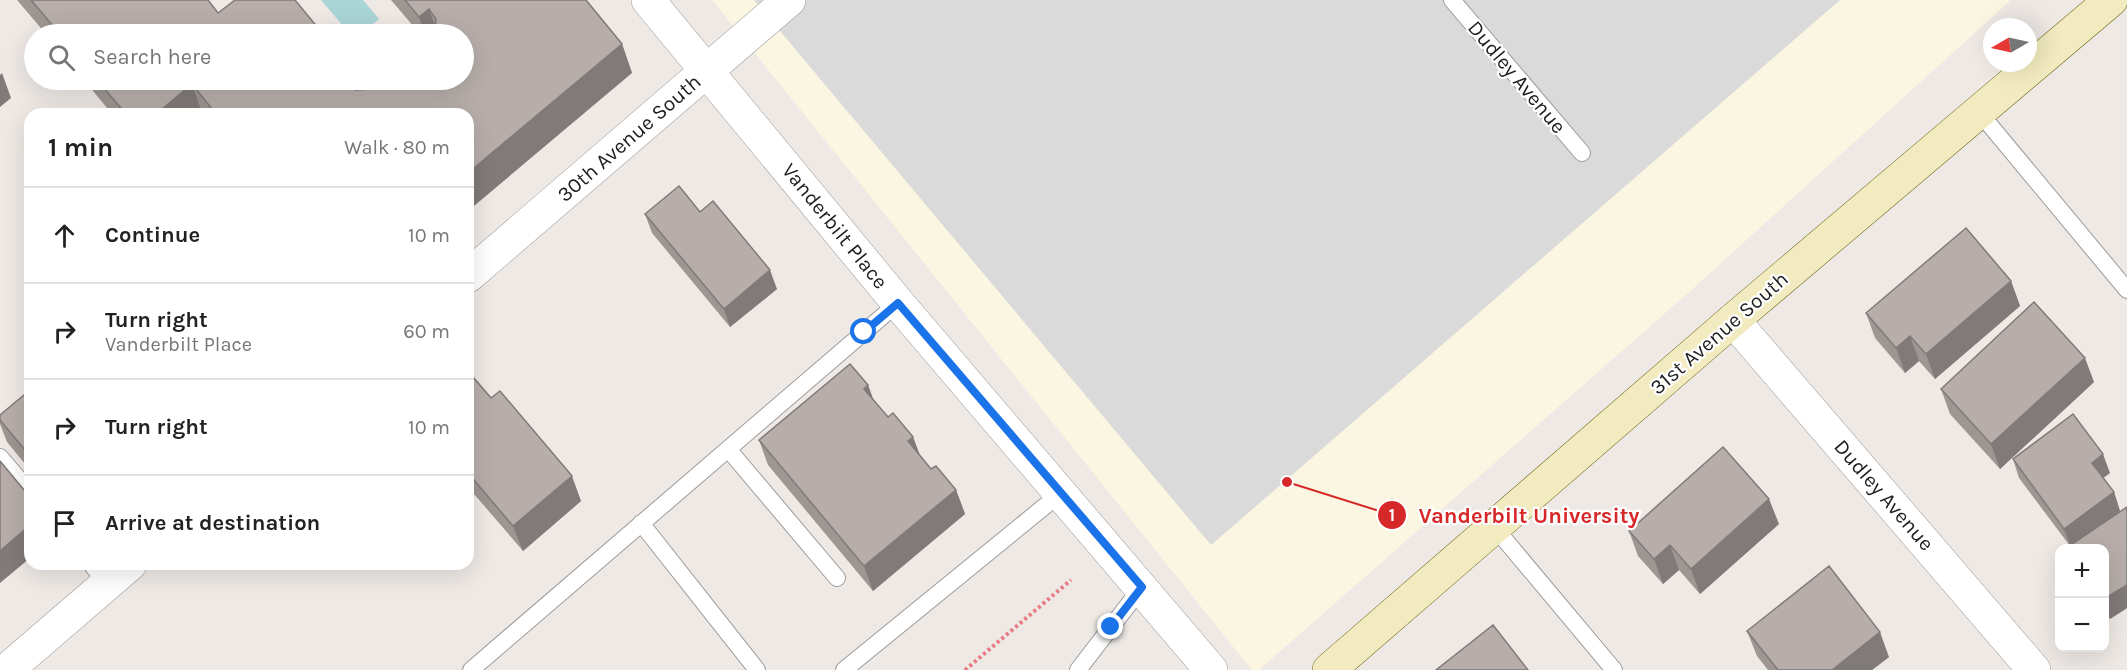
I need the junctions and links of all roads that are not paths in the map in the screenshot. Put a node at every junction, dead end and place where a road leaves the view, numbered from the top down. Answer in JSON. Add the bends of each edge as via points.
{"nodes":[{"id":1,"x":648,"y":0,"type":"edge"},
{"id":2,"x":789,"y":0,"type":"edge"},
{"id":3,"x":1452,"y":0,"type":"edge"},
{"id":4,"x":2111,"y":0,"type":"edge"},
{"id":5,"x":707,"y":71,"type":"junction"},
{"id":6,"x":1979,"y":112,"type":"junction"},
{"id":7,"x":1582,"y":153,"type":"dead end"},
{"id":8,"x":474,"y":271,"type":"edge"},
{"id":9,"x":2127,"y":290,"type":"edge"},
{"id":10,"x":898,"y":303,"type":"junction"},
{"id":11,"x":1734,"y":320,"type":"junction"},
{"id":12,"x":728,"y":449,"type":"junction"},
{"id":13,"x":0,"y":457,"type":"edge"},
{"id":14,"x":24,"y":485,"type":"edge"},
{"id":15,"x":1061,"y":493,"type":"junction"},
{"id":16,"x":641,"y":524,"type":"junction"},
{"id":17,"x":1495,"y":528,"type":"junction"},
{"id":18,"x":109,"y":570,"type":"edge"},
{"id":19,"x":837,"y":578,"type":"dead end"},
{"id":20,"x":1142,"y":587,"type":"junction"},
{"id":21,"x":7,"y":670,"type":"edge"},
{"id":22,"x":471,"y":670,"type":"edge"},
{"id":23,"x":757,"y":670,"type":"edge"},
{"id":24,"x":844,"y":670,"type":"edge"},
{"id":25,"x":1078,"y":670,"type":"edge"},
{"id":26,"x":1211,"y":670,"type":"edge"},
{"id":27,"x":1329,"y":670,"type":"edge"},
{"id":28,"x":1614,"y":670,"type":"edge"},
{"id":29,"x":2034,"y":670,"type":"edge"}],
"edges":[{"from":1,"to":5,"type":"street","name":"Vanderbilt Place"},
{"from":2,"to":5,"type":"street","name":"30th Avenue South"},
{"from":3,"to":7,"type":"lane","name":"Dudley Avenue"},
{"from":4,"to":6,"type":"main road","name":"31st Avenue South"},
{"from":5,"to":8,"type":"street","name":"30th Avenue South"},
{"from":5,"to":10,"type":"street","name":"Vanderbilt Place"},
{"from":6,"to":9,"type":"lane"},
{"from":6,"to":11,"type":"main road","name":"31st Avenue South"},
{"from":10,"to":12,"type":"lane"},
{"from":10,"to":15,"type":"street","name":"Vanderbilt Place"},
{"from":11,"to":17,"type":"main road","name":"31st Avenue South"},
{"from":11,"to":29,"type":"street","name":"Dudley Avenue"},
{"from":12,"to":16,"type":"lane"},
{"from":12,"to":19,"type":"lane"},
{"from":13,"to":14,"type":"lane"},
{"from":15,"to":20,"type":"street","name":"Vanderbilt Place"},
{"from":15,"to":24,"type":"lane"},
{"from":16,"to":22,"type":"lane"},
{"from":16,"to":23,"type":"lane"},
{"from":17,"to":27,"type":"main road","name":"31st Avenue South"},
{"from":17,"to":28,"type":"lane"},
{"from":18,"to":21,"type":"street"},
{"from":20,"to":25,"type":"lane"},
{"from":20,"to":26,"type":"street","name":"Vanderbilt Place"}]}
